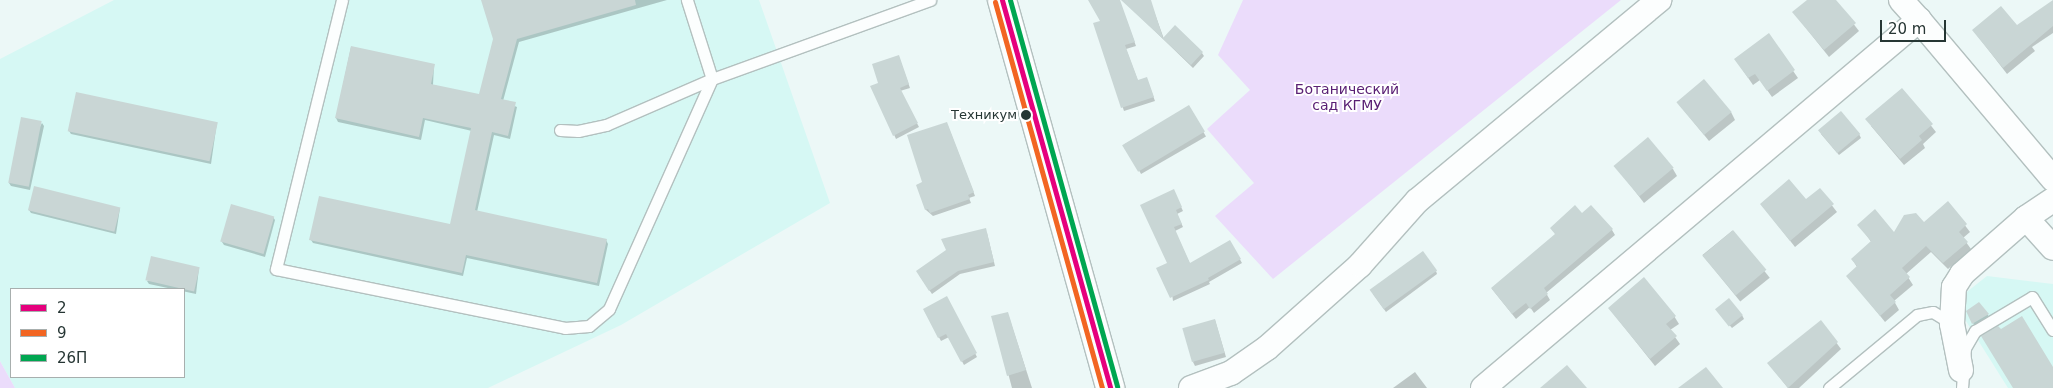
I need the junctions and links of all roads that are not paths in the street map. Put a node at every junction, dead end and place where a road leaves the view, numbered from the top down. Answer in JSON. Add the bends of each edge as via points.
{"nodes":[{"id":1,"x":342,"y":0,"type":"edge"},
{"id":2,"x":687,"y":0,"type":"edge"},
{"id":3,"x":930,"y":0,"type":"edge"},
{"id":4,"x":1002,"y":0,"type":"edge"},
{"id":5,"x":1658,"y":0,"type":"edge"},
{"id":6,"x":1902,"y":0,"type":"edge"},
{"id":7,"x":1919,"y":20,"type":"junction"},
{"id":8,"x":712,"y":79,"type":"junction"},
{"id":9,"x":560,"y":130,"type":"dead end"},
{"id":10,"x":2053,"y":179,"type":"edge"},
{"id":11,"x":2053,"y":200,"type":"edge"},
{"id":12,"x":2026,"y":218,"type":"junction"},
{"id":13,"x":2053,"y":248,"type":"edge"},
{"id":14,"x":1952,"y":324,"type":"junction"},
{"id":15,"x":2053,"y":330,"type":"edge"},
{"id":16,"x":1961,"y":379,"type":"edge"},
{"id":17,"x":1110,"y":388,"type":"edge"},
{"id":18,"x":1191,"y":388,"type":"edge"},
{"id":19,"x":1483,"y":388,"type":"edge"},
{"id":20,"x":1829,"y":388,"type":"edge"}],
"edges":[{"from":1,"to":8,"type":"lane","via":[[276,269],[565,328],[589,326],[609,309]]},
{"from":2,"to":8,"type":"lane"},
{"from":3,"to":8,"type":"lane"},
{"from":4,"to":17,"type":"main road"},
{"from":5,"to":18,"type":"street","via":[[1417,201],[1360,264],[1267,348],[1232,373]]},
{"from":6,"to":7,"type":"street"},
{"from":7,"to":10,"type":"street"},
{"from":7,"to":19,"type":"street"},
{"from":8,"to":9,"type":"lane","via":[[606,125],[578,131]]},
{"from":11,"to":12,"type":"street"},
{"from":12,"to":13,"type":"street"},
{"from":12,"to":14,"type":"street","via":[[1962,274],[1954,287]]},
{"from":14,"to":16,"type":"street"},
{"from":14,"to":20,"type":"lane","via":[[1933,312],[1917,315]]},
{"from":15,"to":16,"type":"lane","via":[[2032,297],[1975,332],[1965,348]]}]}
